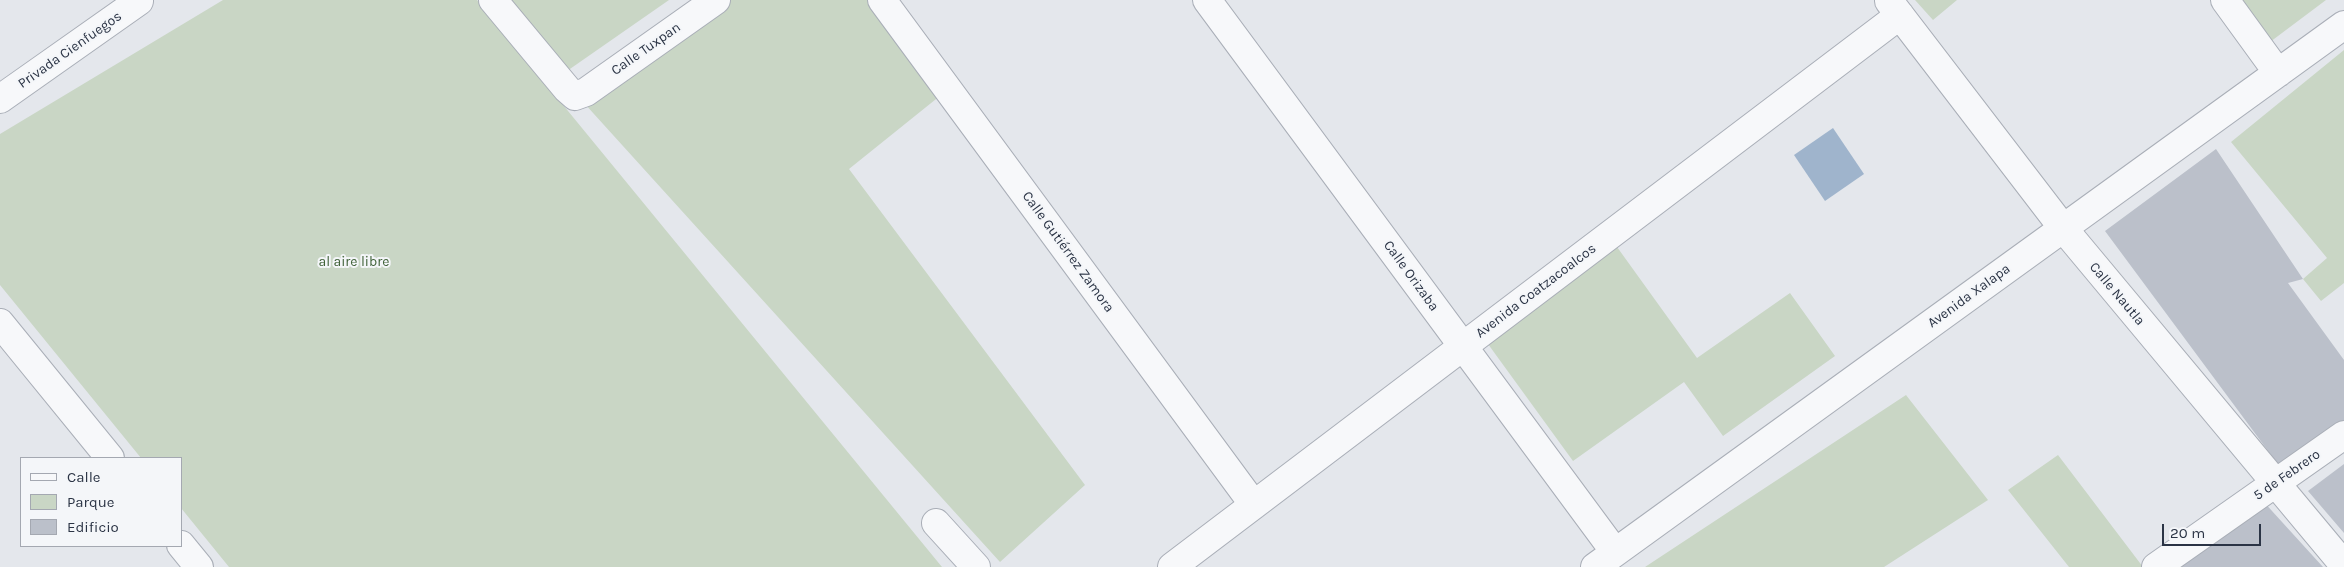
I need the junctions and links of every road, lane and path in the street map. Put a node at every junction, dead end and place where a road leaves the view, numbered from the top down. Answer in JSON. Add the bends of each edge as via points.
{"nodes":[{"id":1,"x":493,"y":0,"type":"edge"},
{"id":2,"x":716,"y":0,"type":"edge"},
{"id":3,"x":882,"y":0,"type":"edge"},
{"id":4,"x":1207,"y":0,"type":"edge"},
{"id":5,"x":2225,"y":0,"type":"edge"},
{"id":6,"x":140,"y":2,"type":"dead end"},
{"id":7,"x":1894,"y":8,"type":"edge"},
{"id":8,"x":2344,"y":25,"type":"edge"},
{"id":9,"x":2278,"y":73,"type":"junction"},
{"id":10,"x":0,"y":99,"type":"edge"},
{"id":11,"x":2063,"y":228,"type":"junction"},
{"id":12,"x":0,"y":323,"type":"edge"},
{"id":13,"x":1463,"y":346,"type":"junction"},
{"id":14,"x":2344,"y":435,"type":"edge"},
{"id":15,"x":109,"y":457,"type":"edge"},
{"id":16,"x":2275,"y":484,"type":"junction"},
{"id":17,"x":1254,"y":505,"type":"junction"},
{"id":18,"x":936,"y":523,"type":"dead end"},
{"id":19,"x":182,"y":546,"type":"edge"},
{"id":20,"x":1605,"y":559,"type":"edge"},
{"id":21,"x":2344,"y":565,"type":"edge"},
{"id":22,"x":199,"y":567,"type":"edge"},
{"id":23,"x":976,"y":567,"type":"edge"},
{"id":24,"x":1172,"y":567,"type":"edge"},
{"id":25,"x":2156,"y":567,"type":"edge"}],
"edges":[{"from":1,"to":2,"type":"street","name":"Calle Tuxpan","via":[[575,96],[586,92]]},
{"from":3,"to":17,"type":"street","name":"Calle Gutiérrez Zamora"},
{"from":4,"to":13,"type":"street","name":"Calle Orizaba"},
{"from":5,"to":9,"type":"street"},
{"from":6,"to":10,"type":"street","name":"Privada Cienfuegos"},
{"from":7,"to":11,"type":"street","name":"Calle Nautla"},
{"from":7,"to":13,"type":"street","name":"Avenida Coatzacoalcos"},
{"from":8,"to":9,"type":"street","name":"Avenida Xalapa"},
{"from":9,"to":11,"type":"street","name":"Avenida Xalapa"},
{"from":11,"to":16,"type":"street","name":"Calle Nautla"},
{"from":11,"to":20,"type":"street","name":"Avenida Xalapa"},
{"from":12,"to":15,"type":"street"},
{"from":13,"to":17,"type":"street","name":"Avenida Coatzacoalcos"},
{"from":13,"to":20,"type":"street","name":"Calle Orizaba"},
{"from":14,"to":16,"type":"street","name":"5 de Febrero"},
{"from":16,"to":21,"type":"street","name":"Calle Nautla"},
{"from":16,"to":25,"type":"street","name":"5 de Febrero"},
{"from":17,"to":24,"type":"street","name":"Avenida Coatzacoalcos"},
{"from":18,"to":23,"type":"street"},
{"from":19,"to":22,"type":"street"}]}
